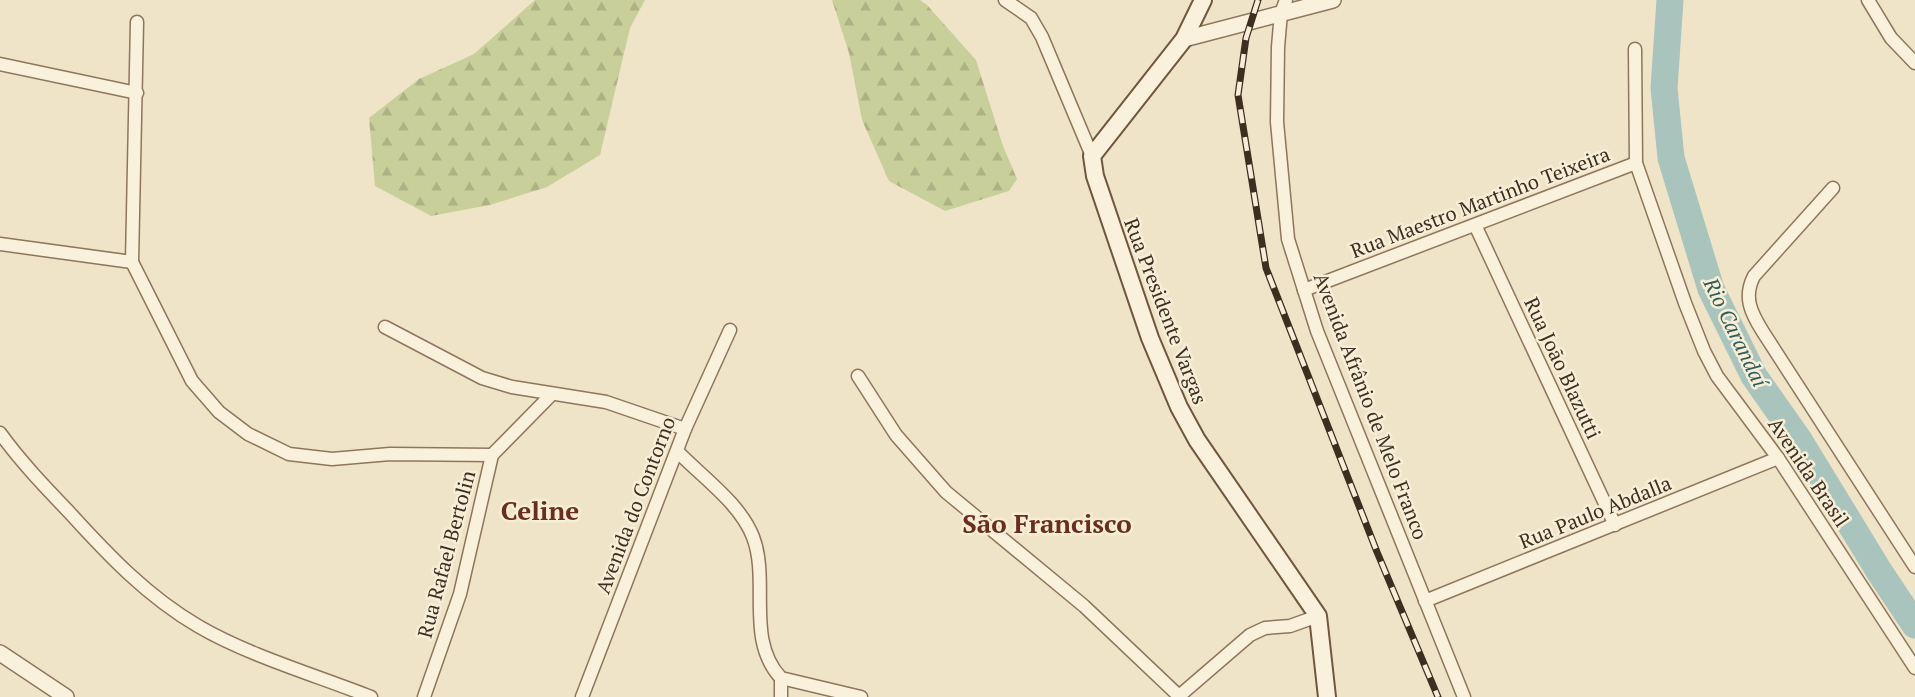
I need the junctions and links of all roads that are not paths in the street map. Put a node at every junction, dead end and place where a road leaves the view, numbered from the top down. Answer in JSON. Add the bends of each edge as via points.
{"nodes":[{"id":1,"x":1005,"y":0,"type":"edge"},
{"id":2,"x":1203,"y":0,"type":"edge"},
{"id":3,"x":1333,"y":0,"type":"edge"},
{"id":4,"x":1868,"y":0,"type":"edge"},
{"id":5,"x":1284,"y":7,"type":"edge"},
{"id":6,"x":137,"y":22,"type":"dead end"},
{"id":7,"x":1184,"y":39,"type":"junction"},
{"id":8,"x":1635,"y":49,"type":"dead end"},
{"id":9,"x":1915,"y":63,"type":"edge"},
{"id":10,"x":0,"y":64,"type":"edge"},
{"id":11,"x":137,"y":93,"type":"junction"},
{"id":12,"x":1092,"y":156,"type":"junction"},
{"id":13,"x":1636,"y":163,"type":"junction"},
{"id":14,"x":1833,"y":188,"type":"dead end"},
{"id":15,"x":1476,"y":227,"type":"junction"},
{"id":16,"x":0,"y":244,"type":"edge"},
{"id":17,"x":132,"y":262,"type":"junction"},
{"id":18,"x":1304,"y":290,"type":"junction"},
{"id":19,"x":385,"y":327,"type":"dead end"},
{"id":20,"x":730,"y":330,"type":"dead end"},
{"id":21,"x":858,"y":376,"type":"dead end"},
{"id":22,"x":552,"y":394,"type":"junction"},
{"id":23,"x":685,"y":429,"type":"junction"},
{"id":24,"x":0,"y":434,"type":"edge"},
{"id":25,"x":676,"y":451,"type":"junction"},
{"id":26,"x":492,"y":455,"type":"junction"},
{"id":27,"x":1778,"y":458,"type":"junction"},
{"id":28,"x":1615,"y":525,"type":"junction"},
{"id":29,"x":1910,"y":550,"type":"edge"},
{"id":30,"x":1915,"y":567,"type":"edge"},
{"id":31,"x":1425,"y":601,"type":"junction"},
{"id":32,"x":1318,"y":616,"type":"junction"},
{"id":33,"x":0,"y":653,"type":"edge"},
{"id":34,"x":1915,"y":668,"type":"edge"},
{"id":35,"x":781,"y":678,"type":"junction"},
{"id":36,"x":66,"y":697,"type":"edge"},
{"id":37,"x":371,"y":697,"type":"edge"},
{"id":38,"x":424,"y":697,"type":"edge"},
{"id":39,"x":582,"y":697,"type":"edge"},
{"id":40,"x":781,"y":697,"type":"edge"},
{"id":41,"x":861,"y":697,"type":"edge"},
{"id":42,"x":1179,"y":697,"type":"edge"},
{"id":43,"x":1327,"y":697,"type":"edge"},
{"id":44,"x":1464,"y":697,"type":"edge"}],
"edges":[{"from":1,"to":12,"type":"street","name":"Rua Presidente Vargas","via":[[1031,18],[1042,37]]},
{"from":2,"to":7,"type":"main road"},
{"from":3,"to":5,"type":"street"},
{"from":4,"to":9,"type":"street","via":[[1891,38]]},
{"from":5,"to":7,"type":"street"},
{"from":5,"to":18,"type":"street","name":"Avenida Afrânio de Melo Franco","via":[[1277,111],[1280,168],[1288,239]]},
{"from":6,"to":11,"type":"street"},
{"from":7,"to":12,"type":"main road"},
{"from":8,"to":13,"type":"street","name":"Avenida Brasil"},
{"from":10,"to":11,"type":"street"},
{"from":11,"to":17,"type":"street"},
{"from":12,"to":32,"type":"main road","name":"Rua Presidente Vargas","via":[[1106,214],[1179,407],[1197,440]]},
{"from":13,"to":15,"type":"street","name":"Rua Maestro Martinho Teixeira"},
{"from":13,"to":27,"type":"street","name":"Avenida Brasil","via":[[1704,351],[1722,383]]},
{"from":14,"to":29,"type":"street","name":"Avenida Brasil","via":[[1754,276],[1749,287],[1749,306]]},
{"from":15,"to":18,"type":"street","name":"Rua Maestro Martinho Teixeira"},
{"from":15,"to":28,"type":"street","name":"Rua João Blazutti"},
{"from":16,"to":17,"type":"street"},
{"from":17,"to":26,"type":"street","via":[[192,381],[219,412],[248,434],[289,454],[332,459],[390,454]]},
{"from":18,"to":31,"type":"street","name":"Avenida Afrânio de Melo Franco","via":[[1317,332]]},
{"from":19,"to":22,"type":"street","via":[[482,378]]},
{"from":20,"to":23,"type":"street","name":"Avenida do Contorno"},
{"from":21,"to":42,"type":"street","via":[[896,435],[946,492],[1084,606]]},
{"from":22,"to":23,"type":"street","via":[[629,408]]},
{"from":22,"to":26,"type":"street"},
{"from":23,"to":25,"type":"street","name":"Avenida do Contorno"},
{"from":24,"to":37,"type":"street","via":[[114,561],[166,605],[228,641]]},
{"from":25,"to":35,"type":"street","via":[[726,500],[753,537],[765,654]]},
{"from":25,"to":39,"type":"street","name":"Avenida do Contorno"},
{"from":26,"to":38,"type":"street","name":"Rua Rafael Bertolin","via":[[460,594]]},
{"from":27,"to":28,"type":"street","name":"Rua Paulo Abdalla"},
{"from":27,"to":34,"type":"street","name":"Avenida Brasil"},
{"from":28,"to":31,"type":"street","name":"Rua Paulo Abdalla"},
{"from":29,"to":30,"type":"street","name":"Avenida Brasil"},
{"from":31,"to":44,"type":"street","name":"Avenida Afrânio de Melo Franco"},
{"from":32,"to":42,"type":"street","via":[[1250,635]]},
{"from":32,"to":43,"type":"main road","name":"Rua Presidente Vargas"},
{"from":33,"to":36,"type":"street"},
{"from":35,"to":40,"type":"street"},
{"from":35,"to":41,"type":"street"}]}
